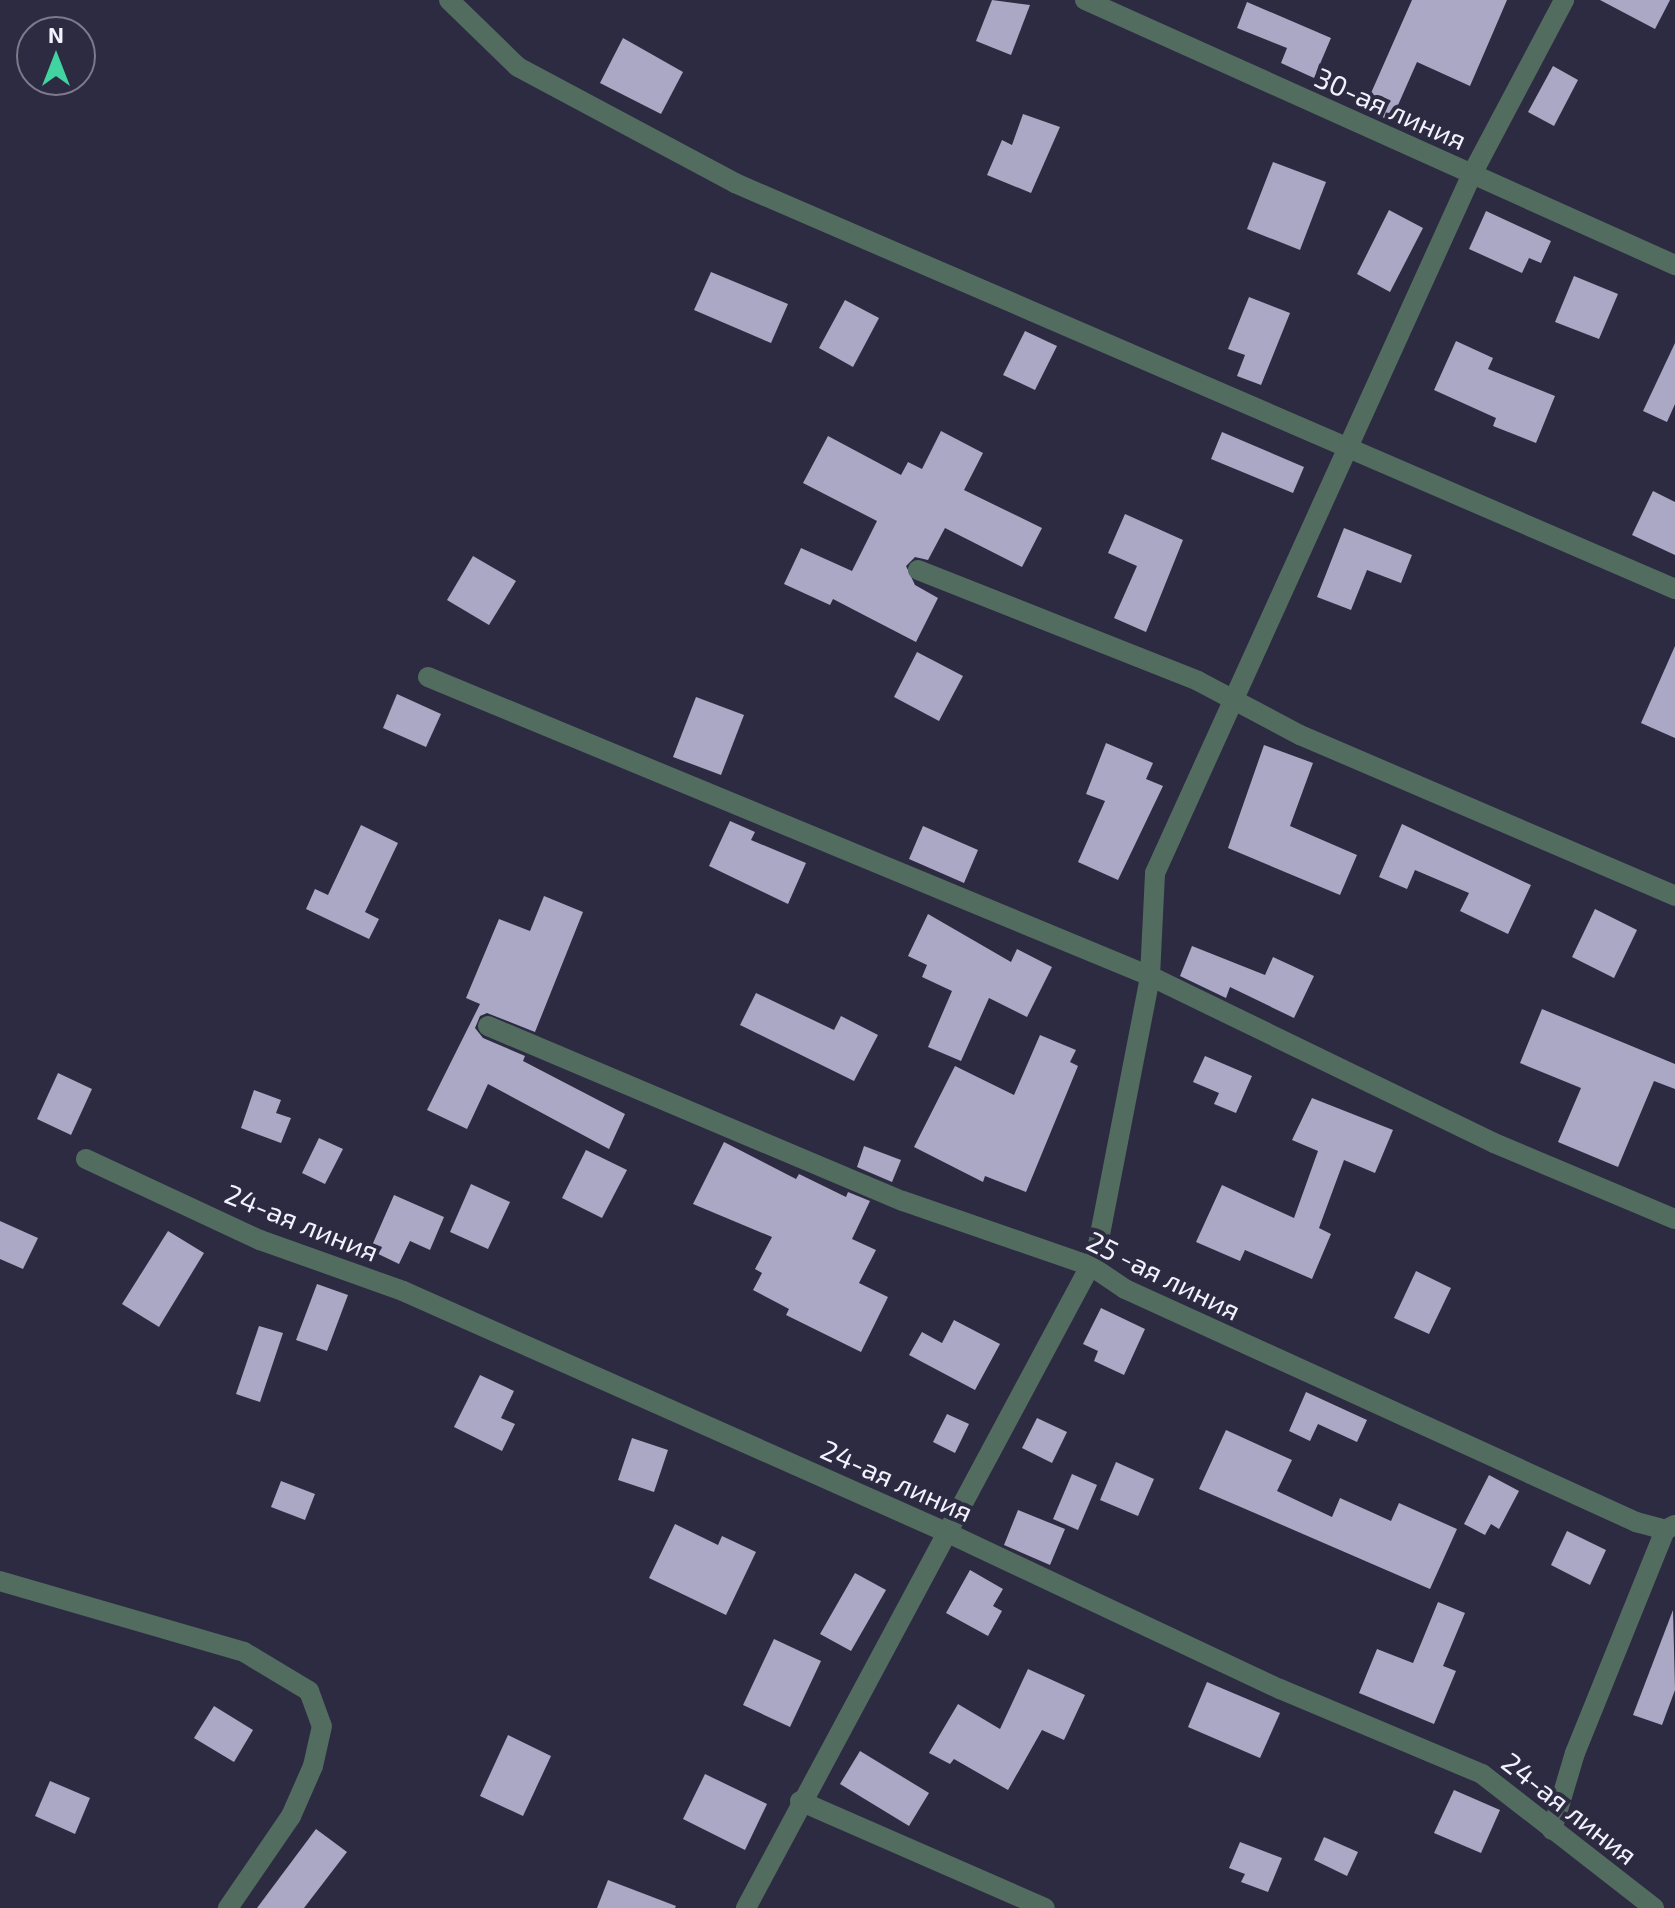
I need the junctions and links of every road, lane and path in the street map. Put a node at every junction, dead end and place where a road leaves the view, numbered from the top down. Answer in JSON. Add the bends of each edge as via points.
{"nodes":[{"id":1,"x":449,"y":0,"type":"edge"},
{"id":2,"x":1085,"y":0,"type":"edge"},
{"id":3,"x":1564,"y":0,"type":"edge"},
{"id":4,"x":1471,"y":176,"type":"junction"},
{"id":5,"x":1675,"y":265,"type":"edge"},
{"id":6,"x":1345,"y":449,"type":"junction"},
{"id":7,"x":918,"y":570,"type":"dead end"},
{"id":8,"x":1675,"y":589,"type":"edge"},
{"id":9,"x":428,"y":677,"type":"dead end"},
{"id":10,"x":1235,"y":704,"type":"junction"},
{"id":11,"x":1675,"y":896,"type":"edge"},
{"id":12,"x":1150,"y":976,"type":"junction"},
{"id":13,"x":488,"y":1026,"type":"dead end"},
{"id":14,"x":86,"y":1159,"type":"dead end"},
{"id":15,"x":1675,"y":1219,"type":"edge"},
{"id":16,"x":1091,"y":1266,"type":"junction"},
{"id":17,"x":1670,"y":1528,"type":"edge"},
{"id":18,"x":948,"y":1533,"type":"junction"},
{"id":19,"x":0,"y":1581,"type":"edge"},
{"id":20,"x":800,"y":1801,"type":"junction"},
{"id":21,"x":1552,"y":1830,"type":"junction"},
{"id":22,"x":228,"y":1908,"type":"edge"},
{"id":23,"x":746,"y":1908,"type":"edge"},
{"id":24,"x":1045,"y":1908,"type":"edge"},
{"id":25,"x":1654,"y":1908,"type":"edge"}],
"edges":[{"from":1,"to":6,"type":"street","via":[[518,67],[735,183]]},
{"from":2,"to":4,"type":"street","name":"30-ая линия"},
{"from":3,"to":4,"type":"street"},
{"from":4,"to":5,"type":"street","name":"30-ая линия"},
{"from":4,"to":6,"type":"street"},
{"from":6,"to":8,"type":"street"},
{"from":6,"to":10,"type":"street"},
{"from":7,"to":10,"type":"street","via":[[1198,681]]},
{"from":9,"to":12,"type":"street"},
{"from":10,"to":11,"type":"street"},
{"from":10,"to":12,"type":"street","via":[[1155,873]]},
{"from":12,"to":15,"type":"street","via":[[1494,1143]]},
{"from":12,"to":16,"type":"street","via":[[1111,1189]]},
{"from":13,"to":16,"type":"street","name":"25 -ая линия","via":[[903,1201]]},
{"from":14,"to":18,"type":"street","name":"24-ая линия","via":[[260,1240],[403,1291]]},
{"from":16,"to":17,"type":"street","name":"25 -ая линия","via":[[1125,1289],[1402,1412],[1530,1476]]},
{"from":16,"to":18,"type":"street"},
{"from":17,"to":21,"type":"street","via":[[1575,1753]]},
{"from":18,"to":20,"type":"street"},
{"from":18,"to":21,"type":"street","name":"24-ая линия","via":[[1280,1689],[1482,1774]]},
{"from":19,"to":22,"type":"street","via":[[244,1652],[309,1691],[322,1726],[313,1766],[291,1816]]},
{"from":20,"to":23,"type":"street"},
{"from":20,"to":24,"type":"street"},
{"from":21,"to":25,"type":"street","name":"24-ая линия"}]}
